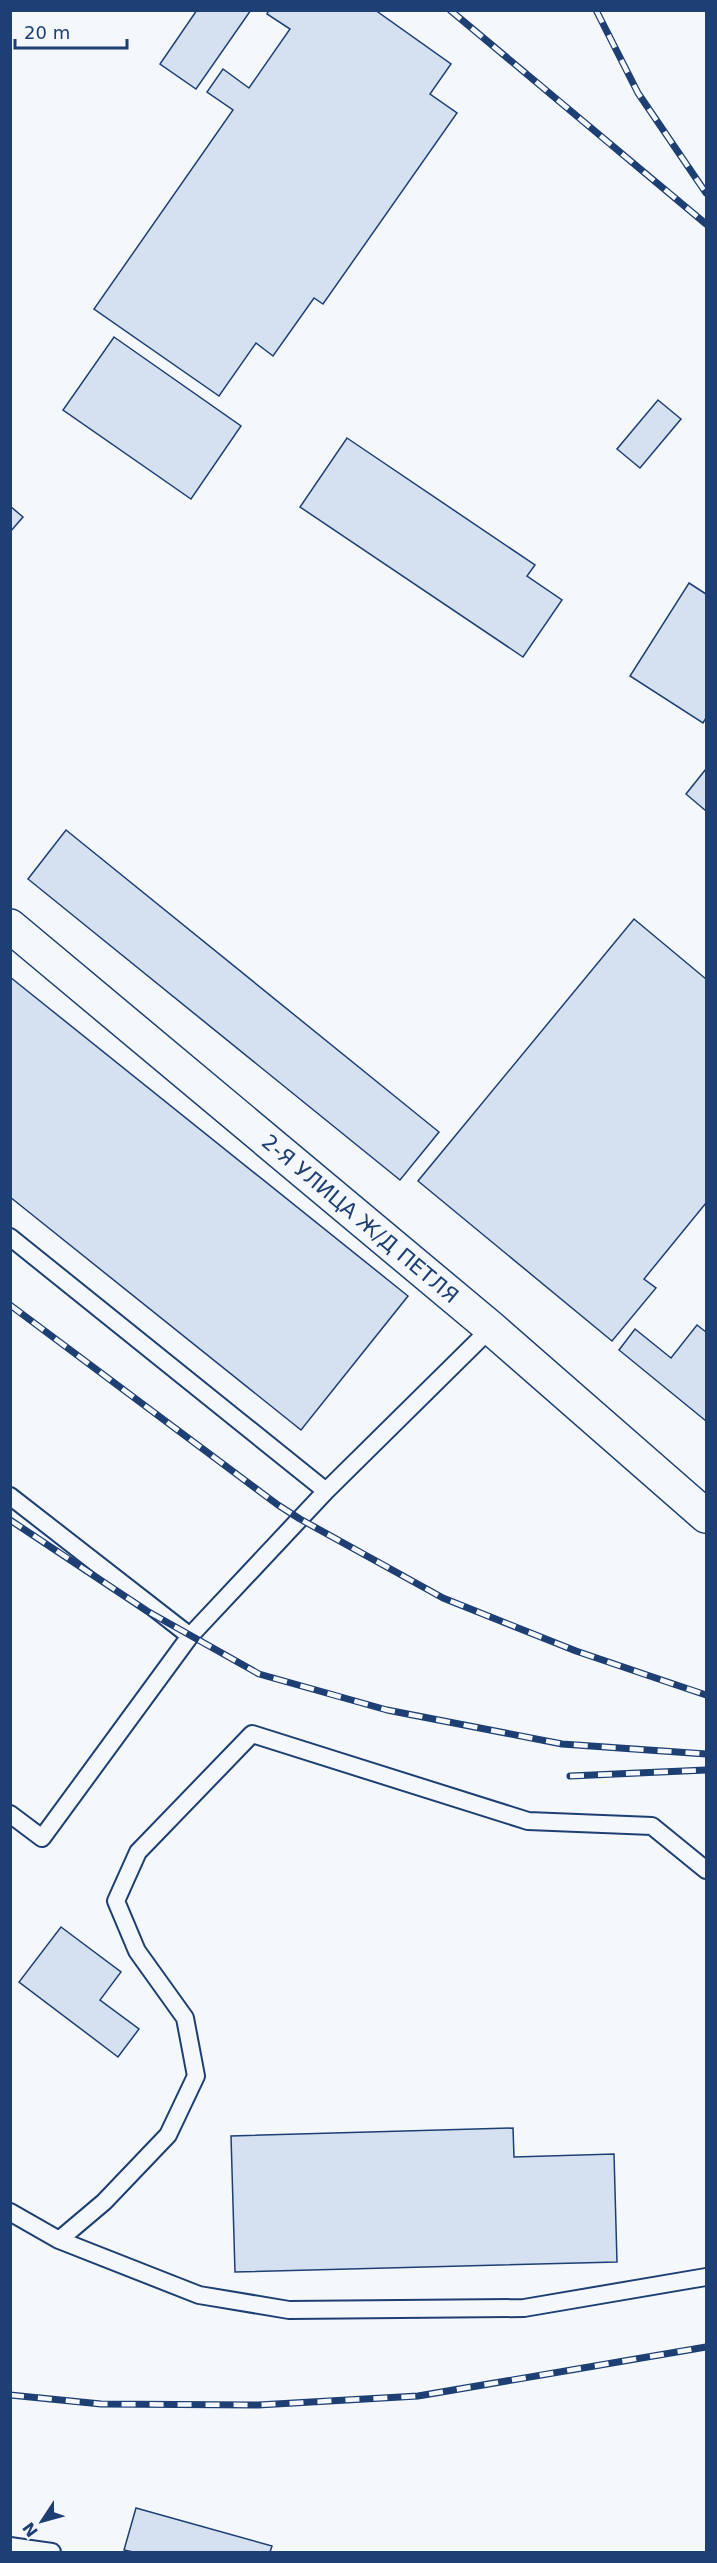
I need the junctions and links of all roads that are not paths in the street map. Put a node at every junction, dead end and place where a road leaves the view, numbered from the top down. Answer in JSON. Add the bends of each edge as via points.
{"nodes":[{"id":1,"x":10,"y":926,"type":"edge"},
{"id":2,"x":10,"y":1237,"type":"edge"},
{"id":3,"x":491,"y":1328,"type":"junction"},
{"id":4,"x":326,"y":1491,"type":"junction"},
{"id":5,"x":10,"y":1496,"type":"edge"},
{"id":6,"x":706,"y":1516,"type":"edge"},
{"id":7,"x":190,"y":1636,"type":"junction"},
{"id":8,"x":10,"y":1814,"type":"edge"},
{"id":9,"x":706,"y":1870,"type":"edge"},
{"id":10,"x":10,"y":2212,"type":"edge"},
{"id":11,"x":59,"y":2240,"type":"junction"},
{"id":12,"x":706,"y":2277,"type":"edge"},
{"id":13,"x":10,"y":2547,"type":"edge"},
{"id":14,"x":52,"y":2553,"type":"edge"}],
"edges":[{"from":1,"to":3,"type":"street","name":"2-Я УЛИЦА Ж/Д ПЕТЛЯ"},
{"from":2,"to":4,"type":"lane"},
{"from":3,"to":4,"type":"lane"},
{"from":3,"to":6,"type":"street","name":"2-Я УЛИЦА Ж/Д ПЕТЛЯ"},
{"from":4,"to":7,"type":"lane"},
{"from":5,"to":7,"type":"lane"},
{"from":7,"to":8,"type":"lane","via":[[42,1838]]},
{"from":9,"to":11,"type":"lane","via":[[652,1826],[528,1821],[252,1734],[138,1852],[116,1901],[137,1951],[185,2018],[196,2076],[168,2135],[104,2202]]},
{"from":10,"to":11,"type":"lane"},
{"from":11,"to":12,"type":"lane","via":[[200,2295],[289,2310],[524,2308]]},
{"from":13,"to":14,"type":"lane"}]}
